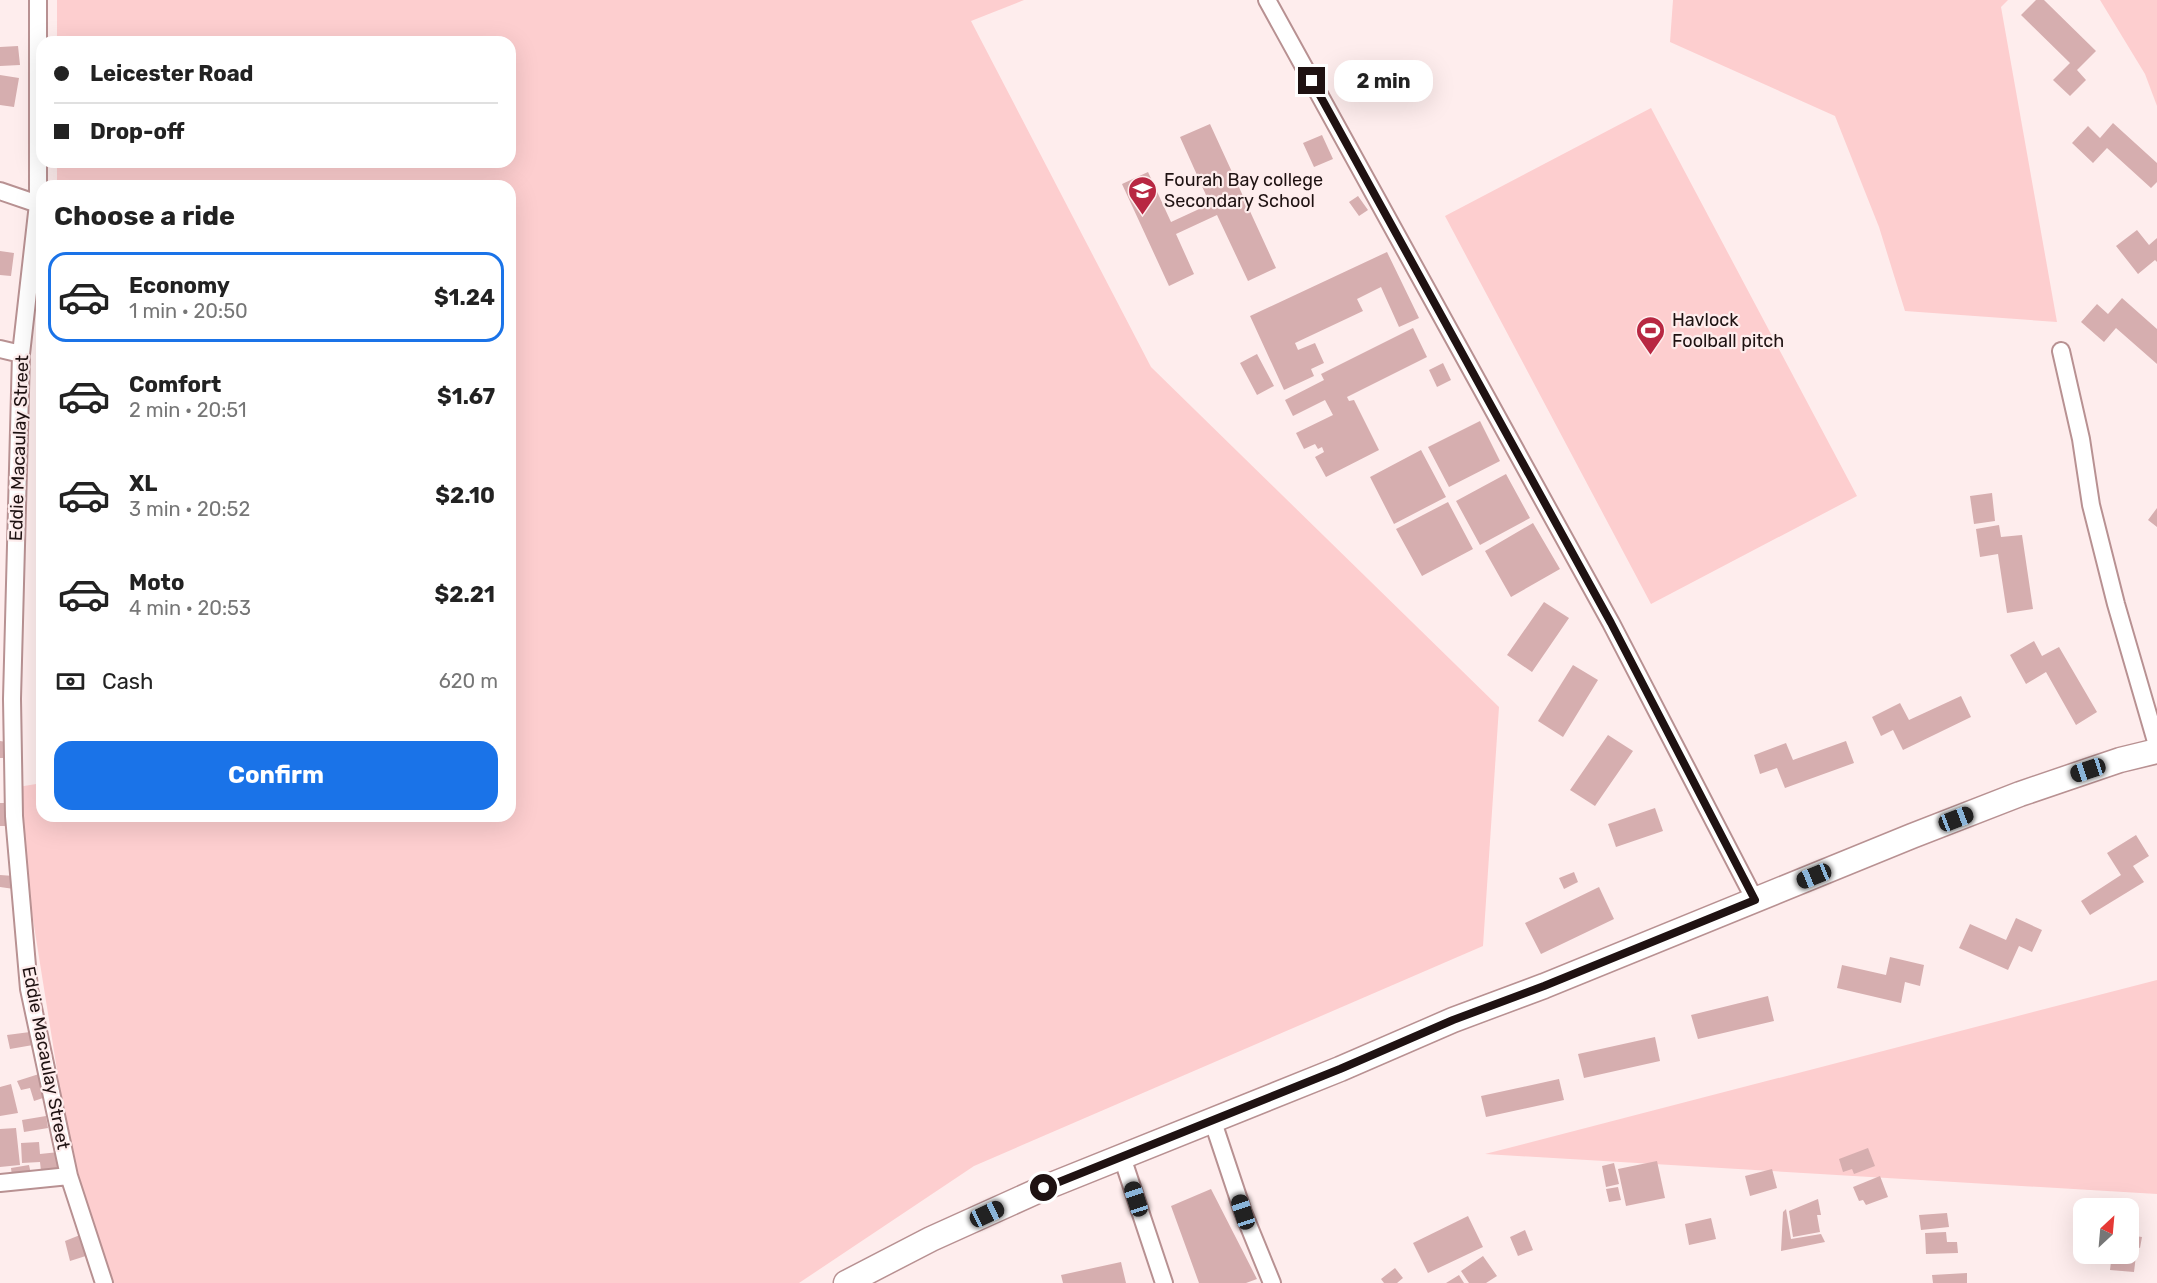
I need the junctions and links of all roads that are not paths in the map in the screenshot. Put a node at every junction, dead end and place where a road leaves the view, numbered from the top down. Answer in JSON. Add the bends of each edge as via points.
{"nodes":[{"id":1,"x":38,"y":0,"type":"edge"},
{"id":2,"x":1267,"y":0,"type":"edge"},
{"id":3,"x":38,"y":36,"type":"edge"},
{"id":4,"x":0,"y":192,"type":"edge"},
{"id":5,"x":36,"y":203,"type":"edge"},
{"id":6,"x":36,"y":222,"type":"edge"},
{"id":7,"x":0,"y":349,"type":"edge"},
{"id":8,"x":2061,"y":351,"type":"dead end"},
{"id":9,"x":21,"y":354,"type":"junction"},
{"id":10,"x":2157,"y":745,"type":"edge"},
{"id":11,"x":2157,"y":752,"type":"edge"},
{"id":12,"x":1755,"y":900,"type":"junction"},
{"id":13,"x":1212,"y":1119,"type":"junction"},
{"id":14,"x":1122,"y":1157,"type":"junction"},
{"id":15,"x":69,"y":1176,"type":"junction"},
{"id":16,"x":0,"y":1183,"type":"edge"},
{"id":17,"x":104,"y":1283,"type":"edge"},
{"id":18,"x":846,"y":1283,"type":"edge"},
{"id":19,"x":1164,"y":1283,"type":"edge"},
{"id":20,"x":1272,"y":1283,"type":"edge"}],
"edges":[{"from":1,"to":3,"type":"street","name":"Eddie Macaulay Street"},
{"from":2,"to":12,"type":"street","via":[[1611,623]]},
{"from":4,"to":5,"type":"street"},
{"from":6,"to":9,"type":"street","name":"Eddie Macaulay Street"},
{"from":7,"to":9,"type":"street"},
{"from":8,"to":10,"type":"street","via":[[2094,516]]},
{"from":9,"to":15,"type":"street","name":"Eddie Macaulay Street","via":[[12,699],[14,816],[29,989]]},
{"from":11,"to":12,"type":"street","via":[[2120,760],[2020,794]]},
{"from":12,"to":13,"type":"street"},
{"from":13,"to":14,"type":"street"},
{"from":13,"to":20,"type":"street"},
{"from":14,"to":18,"type":"street","via":[[951,1230]]},
{"from":14,"to":19,"type":"street"},
{"from":15,"to":16,"type":"street"},
{"from":15,"to":17,"type":"street","name":"Eddie Macaulay Street"}]}
